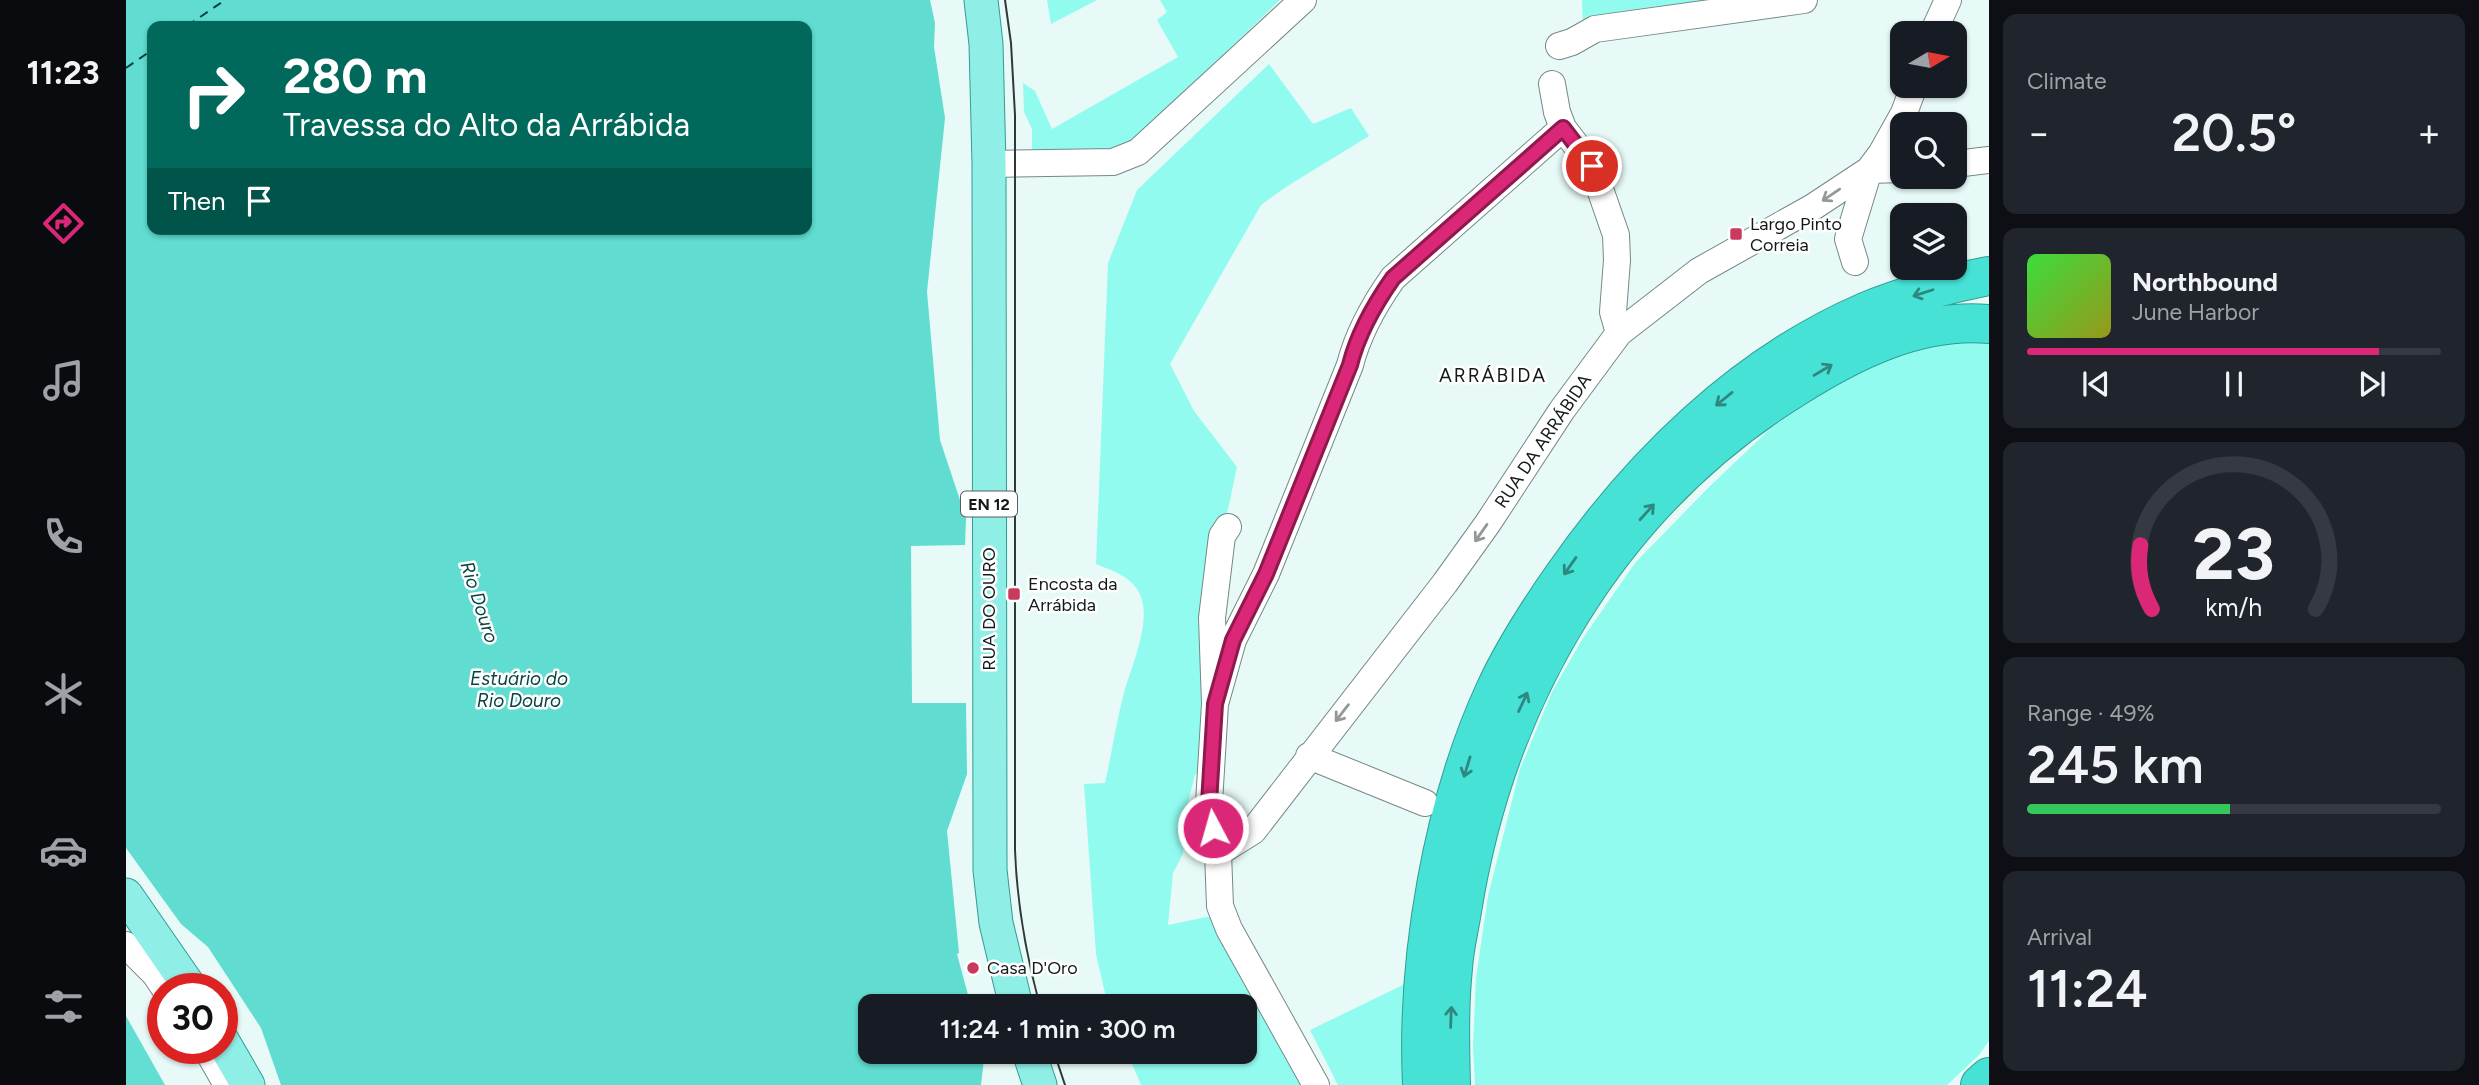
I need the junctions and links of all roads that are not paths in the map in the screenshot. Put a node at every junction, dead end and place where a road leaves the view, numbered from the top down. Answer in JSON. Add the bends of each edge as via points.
{"nodes":[{"id":1,"x":981,"y":0,"type":"edge"},
{"id":2,"x":1303,"y":0,"type":"edge"},
{"id":3,"x":1804,"y":0,"type":"edge"},
{"id":4,"x":1948,"y":0,"type":"edge"},
{"id":5,"x":1938,"y":21,"type":"edge"},
{"id":6,"x":1559,"y":47,"type":"dead end"},
{"id":7,"x":1552,"y":84,"type":"dead end"},
{"id":8,"x":1910,"y":98,"type":"edge"},
{"id":9,"x":1563,"y":128,"type":"junction"},
{"id":10,"x":1989,"y":160,"type":"edge"},
{"id":11,"x":1967,"y":163,"type":"edge"},
{"id":12,"x":989,"y":164,"type":"junction"},
{"id":13,"x":1890,"y":169,"type":"edge"},
{"id":14,"x":1868,"y":170,"type":"junction"},
{"id":15,"x":1855,"y":262,"type":"dead end"},
{"id":16,"x":1989,"y":276,"type":"edge"},
{"id":17,"x":1989,"y":324,"type":"edge"},
{"id":18,"x":1619,"y":333,"type":"junction"},
{"id":19,"x":1228,"y":527,"type":"dead end"},
{"id":20,"x":1215,"y":704,"type":"junction"},
{"id":21,"x":1309,"y":757,"type":"junction"},
{"id":22,"x":1425,"y":803,"type":"dead end"},
{"id":23,"x":1218,"y":853,"type":"junction"},
{"id":24,"x":126,"y":895,"type":"edge"},
{"id":25,"x":126,"y":945,"type":"edge"},
{"id":26,"x":154,"y":973,"type":"edge"},
{"id":27,"x":180,"y":973,"type":"edge"},
{"id":28,"x":1013,"y":994,"type":"edge"},
{"id":29,"x":216,"y":1064,"type":"edge"},
{"id":30,"x":236,"y":1064,"type":"edge"},
{"id":31,"x":1033,"y":1064,"type":"edge"},
{"id":32,"x":1989,"y":1077,"type":"edge"},
{"id":33,"x":227,"y":1085,"type":"edge"},
{"id":34,"x":248,"y":1085,"type":"edge"},
{"id":35,"x":1041,"y":1085,"type":"edge"},
{"id":36,"x":1316,"y":1085,"type":"edge"},
{"id":37,"x":1422,"y":1085,"type":"edge"},
{"id":38,"x":1451,"y":1085,"type":"edge"},
{"id":39,"x":1980,"y":1085,"type":"edge"}],
"edges":[{"from":1,"to":12,"type":"main road","name":"RUA DO OURO","number":"EN 12"},
{"from":2,"to":12,"type":"street","via":[[1138,152],[1113,162]]},
{"from":3,"to":6,"type":"street","via":[[1595,29]]},
{"from":4,"to":5,"type":"street"},
{"from":7,"to":9,"type":"street"},
{"from":8,"to":14,"type":"street","name":"RUA DA ARRÁBIDA"},
{"from":9,"to":18,"type":"street","via":[[1592,166],[1616,235],[1613,312]]},
{"from":9,"to":20,"type":"street","via":[[1402,270],[1375,303],[1266,574],[1233,640]]},
{"from":10,"to":11,"type":"street"},
{"from":12,"to":28,"type":"main road","name":"RUA DO OURO","number":"EN 12","via":[[990,870],[996,923]]},
{"from":13,"to":14,"type":"street"},
{"from":14,"to":15,"type":"street","via":[[1848,239]]},
{"from":14,"to":18,"type":"street","name":"RUA DA ARRÁBIDA","one_way":true,"via":[[1813,207],[1699,271]]},
{"from":16,"to":37,"type":"highway","one_way":true,"via":[[1952,283],[1866,312],[1782,359],[1726,397],[1673,443],[1598,527],[1526,630],[1494,692],[1470,756],[1447,836],[1427,947]]},
{"from":38,"to":17,"type":"highway","one_way":true,"via":[[1453,968],[1468,869],[1483,812],[1520,707],[1552,643],[1609,556],[1695,463],[1758,412],[1831,365],[1888,339],[1948,325]]},
{"from":18,"to":21,"type":"street","name":"RUA DA ARRÁBIDA","one_way":true,"via":[[1446,583]]},
{"from":19,"to":20,"type":"street","via":[[1222,536],[1212,618]]},
{"from":20,"to":23,"type":"street","via":[[1209,803]]},
{"from":21,"to":22,"type":"street"},
{"from":21,"to":23,"type":"street","name":"RUA DA ARRÁBIDA","via":[[1253,831]]},
{"from":23,"to":36,"type":"street","via":[[1220,906],[1229,929]]},
{"from":24,"to":27,"type":"main road"},
{"from":25,"to":26,"type":"street"},
{"from":29,"to":33,"type":"street"},
{"from":30,"to":34,"type":"main road"},
{"from":31,"to":35,"type":"main road"},
{"from":32,"to":39,"type":"highway"}]}
